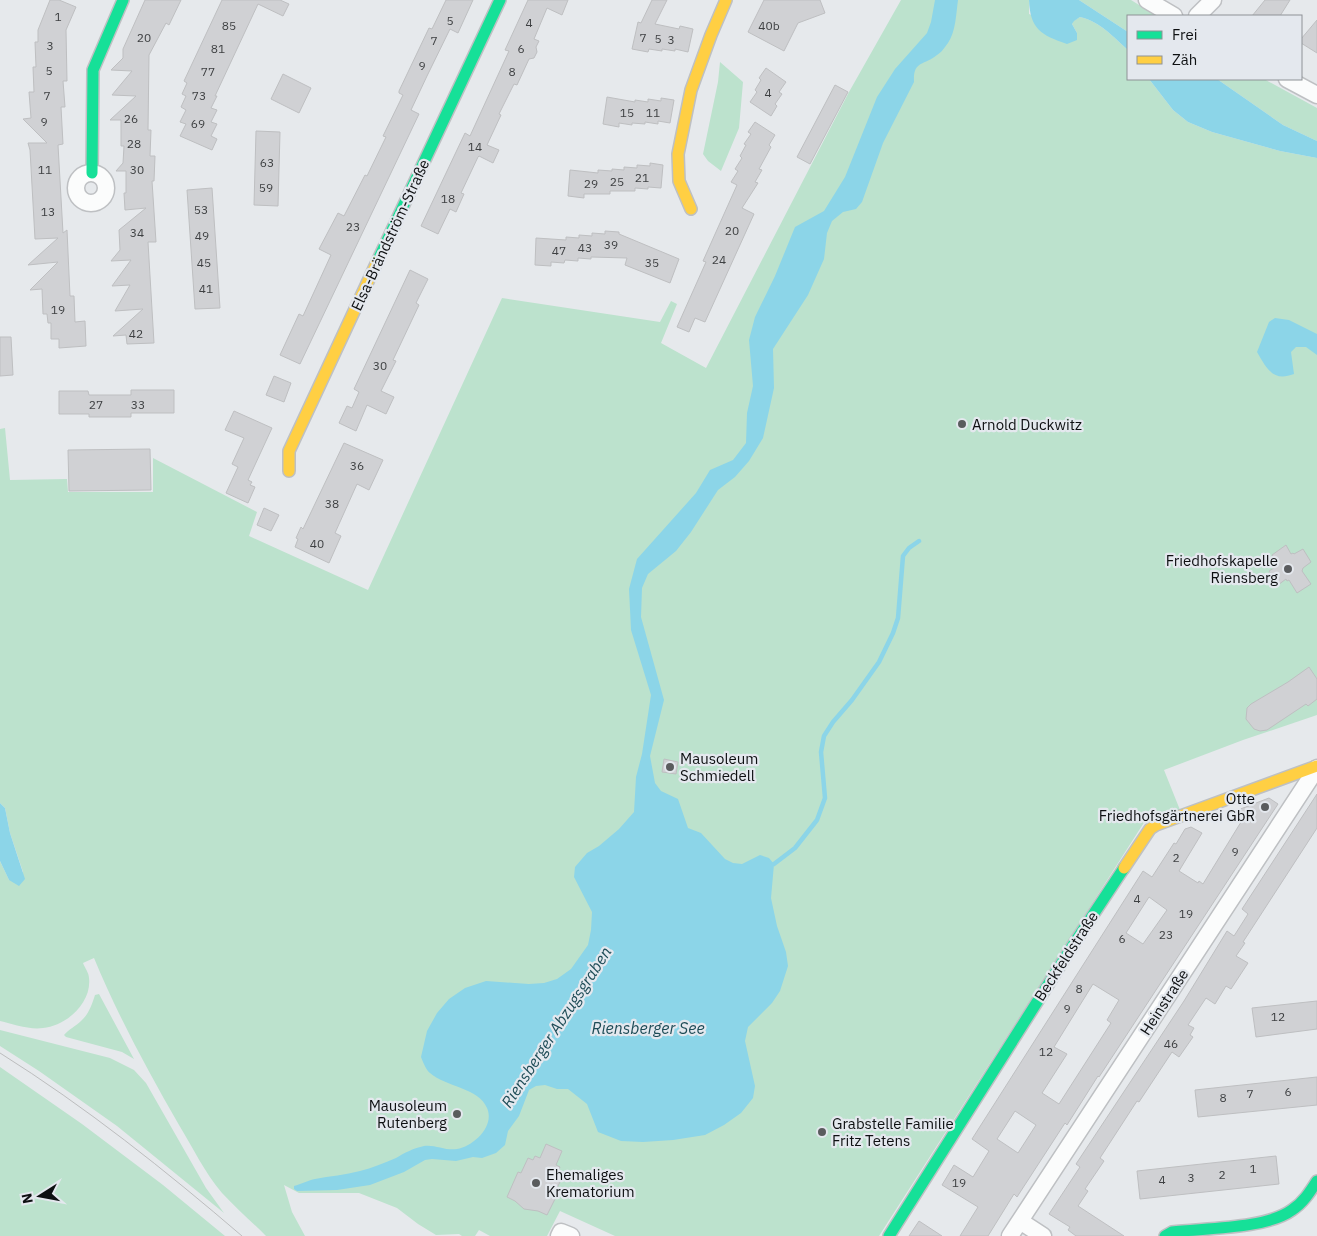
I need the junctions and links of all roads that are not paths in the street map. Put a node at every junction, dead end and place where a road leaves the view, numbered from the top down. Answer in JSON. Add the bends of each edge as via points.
{"nodes":[{"id":1,"x":123,"y":0,"type":"edge"},
{"id":2,"x":500,"y":0,"type":"edge"},
{"id":3,"x":726,"y":0,"type":"edge"},
{"id":4,"x":1147,"y":0,"type":"edge"},
{"id":5,"x":1213,"y":0,"type":"edge"},
{"id":6,"x":1172,"y":15,"type":"edge"},
{"id":7,"x":1198,"y":15,"type":"edge"},
{"id":8,"x":1289,"y":80,"type":"edge"},
{"id":9,"x":1317,"y":95,"type":"edge"},
{"id":10,"x":92,"y":173,"type":"dead end"},
{"id":11,"x":690,"y":209,"type":"dead end"},
{"id":12,"x":289,"y":471,"type":"dead end"},
{"id":13,"x":1317,"y":767,"type":"edge"},
{"id":14,"x":1317,"y":1181,"type":"edge"},
{"id":15,"x":1020,"y":1221,"type":"junction"},
{"id":16,"x":889,"y":1236,"type":"edge"},
{"id":17,"x":1010,"y":1236,"type":"edge"},
{"id":18,"x":1043,"y":1236,"type":"edge"},
{"id":19,"x":1165,"y":1236,"type":"edge"}],
"edges":[{"from":1,"to":10,"type":"street","via":[[93,70]]},
{"from":2,"to":12,"type":"street","name":"Elsa-Brändström-Straße","via":[[289,451]]},
{"from":3,"to":11,"type":"street","via":[[694,83],[678,154],[678,181]]},
{"from":4,"to":6,"type":"street"},
{"from":5,"to":7,"type":"street"},
{"from":8,"to":9,"type":"street"},
{"from":13,"to":15,"type":"street","name":"Heinstraße"},
{"from":13,"to":16,"type":"street","name":"Beckfeldstraße","via":[[1198,809],[1150,830],[1075,942]]},
{"from":14,"to":19,"type":"street","via":[[1290,1212],[1273,1219],[1172,1232]]},
{"from":15,"to":17,"type":"street","name":"Heinstraße"},
{"from":15,"to":18,"type":"street"}]}
